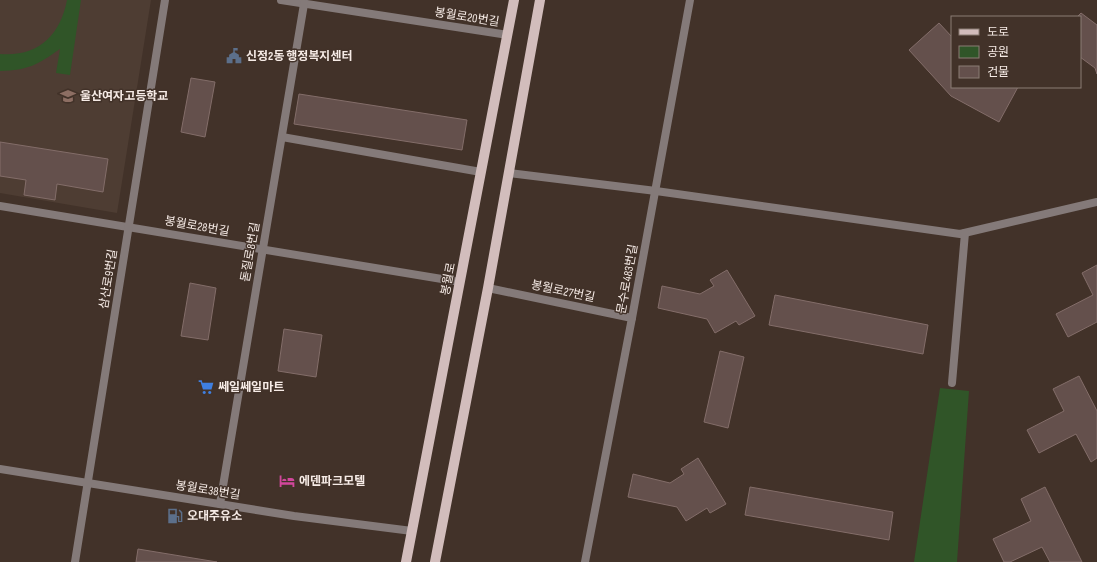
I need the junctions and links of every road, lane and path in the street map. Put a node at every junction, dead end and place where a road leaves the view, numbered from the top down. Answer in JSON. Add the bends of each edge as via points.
{"nodes":[{"id":1,"x":165,"y":0,"type":"edge"},
{"id":2,"x":281,"y":0,"type":"edge"},
{"id":3,"x":514,"y":0,"type":"edge"},
{"id":4,"x":540,"y":0,"type":"edge"},
{"id":5,"x":690,"y":0,"type":"edge"},
{"id":6,"x":304,"y":4,"type":"junction"},
{"id":7,"x":508,"y":35,"type":"junction"},
{"id":8,"x":282,"y":137,"type":"junction"},
{"id":9,"x":482,"y":172,"type":"junction"},
{"id":10,"x":509,"y":173,"type":"junction"},
{"id":11,"x":656,"y":191,"type":"junction"},
{"id":12,"x":1097,"y":202,"type":"edge"},
{"id":13,"x":0,"y":206,"type":"edge"},
{"id":14,"x":129,"y":227,"type":"junction"},
{"id":15,"x":965,"y":233,"type":"junction"},
{"id":16,"x":263,"y":250,"type":"junction"},
{"id":17,"x":460,"y":282,"type":"junction"},
{"id":18,"x":488,"y":288,"type":"junction"},
{"id":19,"x":632,"y":318,"type":"junction"},
{"id":20,"x":952,"y":383,"type":"dead end"},
{"id":21,"x":0,"y":468,"type":"edge"},
{"id":22,"x":88,"y":483,"type":"junction"},
{"id":23,"x":220,"y":504,"type":"junction"},
{"id":24,"x":412,"y":531,"type":"junction"},
{"id":25,"x":75,"y":562,"type":"edge"},
{"id":26,"x":406,"y":562,"type":"edge"},
{"id":27,"x":435,"y":562,"type":"edge"},
{"id":28,"x":585,"y":562,"type":"edge"}],
"edges":[{"from":1,"to":14,"type":"street","name":"삼산로9번길"},
{"from":2,"to":6,"type":"street","name":"봉월로20번길"},
{"from":3,"to":7,"type":"main road","name":"봉월로"},
{"from":4,"to":10,"type":"main road"},
{"from":5,"to":11,"type":"street","name":"문수로483번길"},
{"from":6,"to":7,"type":"street","name":"봉월로20번길"},
{"from":6,"to":8,"type":"street","name":"돋질로8번길"},
{"from":7,"to":9,"type":"main road","name":"봉월로"},
{"from":8,"to":9,"type":"street"},
{"from":8,"to":16,"type":"street","name":"돋질로8번길"},
{"from":9,"to":17,"type":"main road","name":"봉월로"},
{"from":10,"to":11,"type":"street"},
{"from":10,"to":18,"type":"main road"},
{"from":11,"to":15,"type":"street"},
{"from":11,"to":19,"type":"street","name":"문수로483번길"},
{"from":12,"to":15,"type":"street"},
{"from":13,"to":14,"type":"street","name":"봉월로28번길"},
{"from":14,"to":16,"type":"street","name":"봉월로28번길"},
{"from":14,"to":22,"type":"street","name":"삼산로9번길"},
{"from":15,"to":20,"type":"street"},
{"from":16,"to":17,"type":"street","name":"봉월로28번길"},
{"from":16,"to":23,"type":"street","name":"돋질로8번길"},
{"from":17,"to":24,"type":"main road","name":"봉월로"},
{"from":18,"to":19,"type":"street","name":"봉월로27번길"},
{"from":18,"to":27,"type":"main road"},
{"from":19,"to":28,"type":"street","name":"문수로483번길"},
{"from":21,"to":22,"type":"street","name":"봉월로38번길"},
{"from":22,"to":23,"type":"street","name":"봉월로38번길"},
{"from":22,"to":25,"type":"street","name":"삼산로9번길"},
{"from":23,"to":24,"type":"street","name":"봉월로38번길"},
{"from":24,"to":26,"type":"main road","name":"봉월로"}]}
